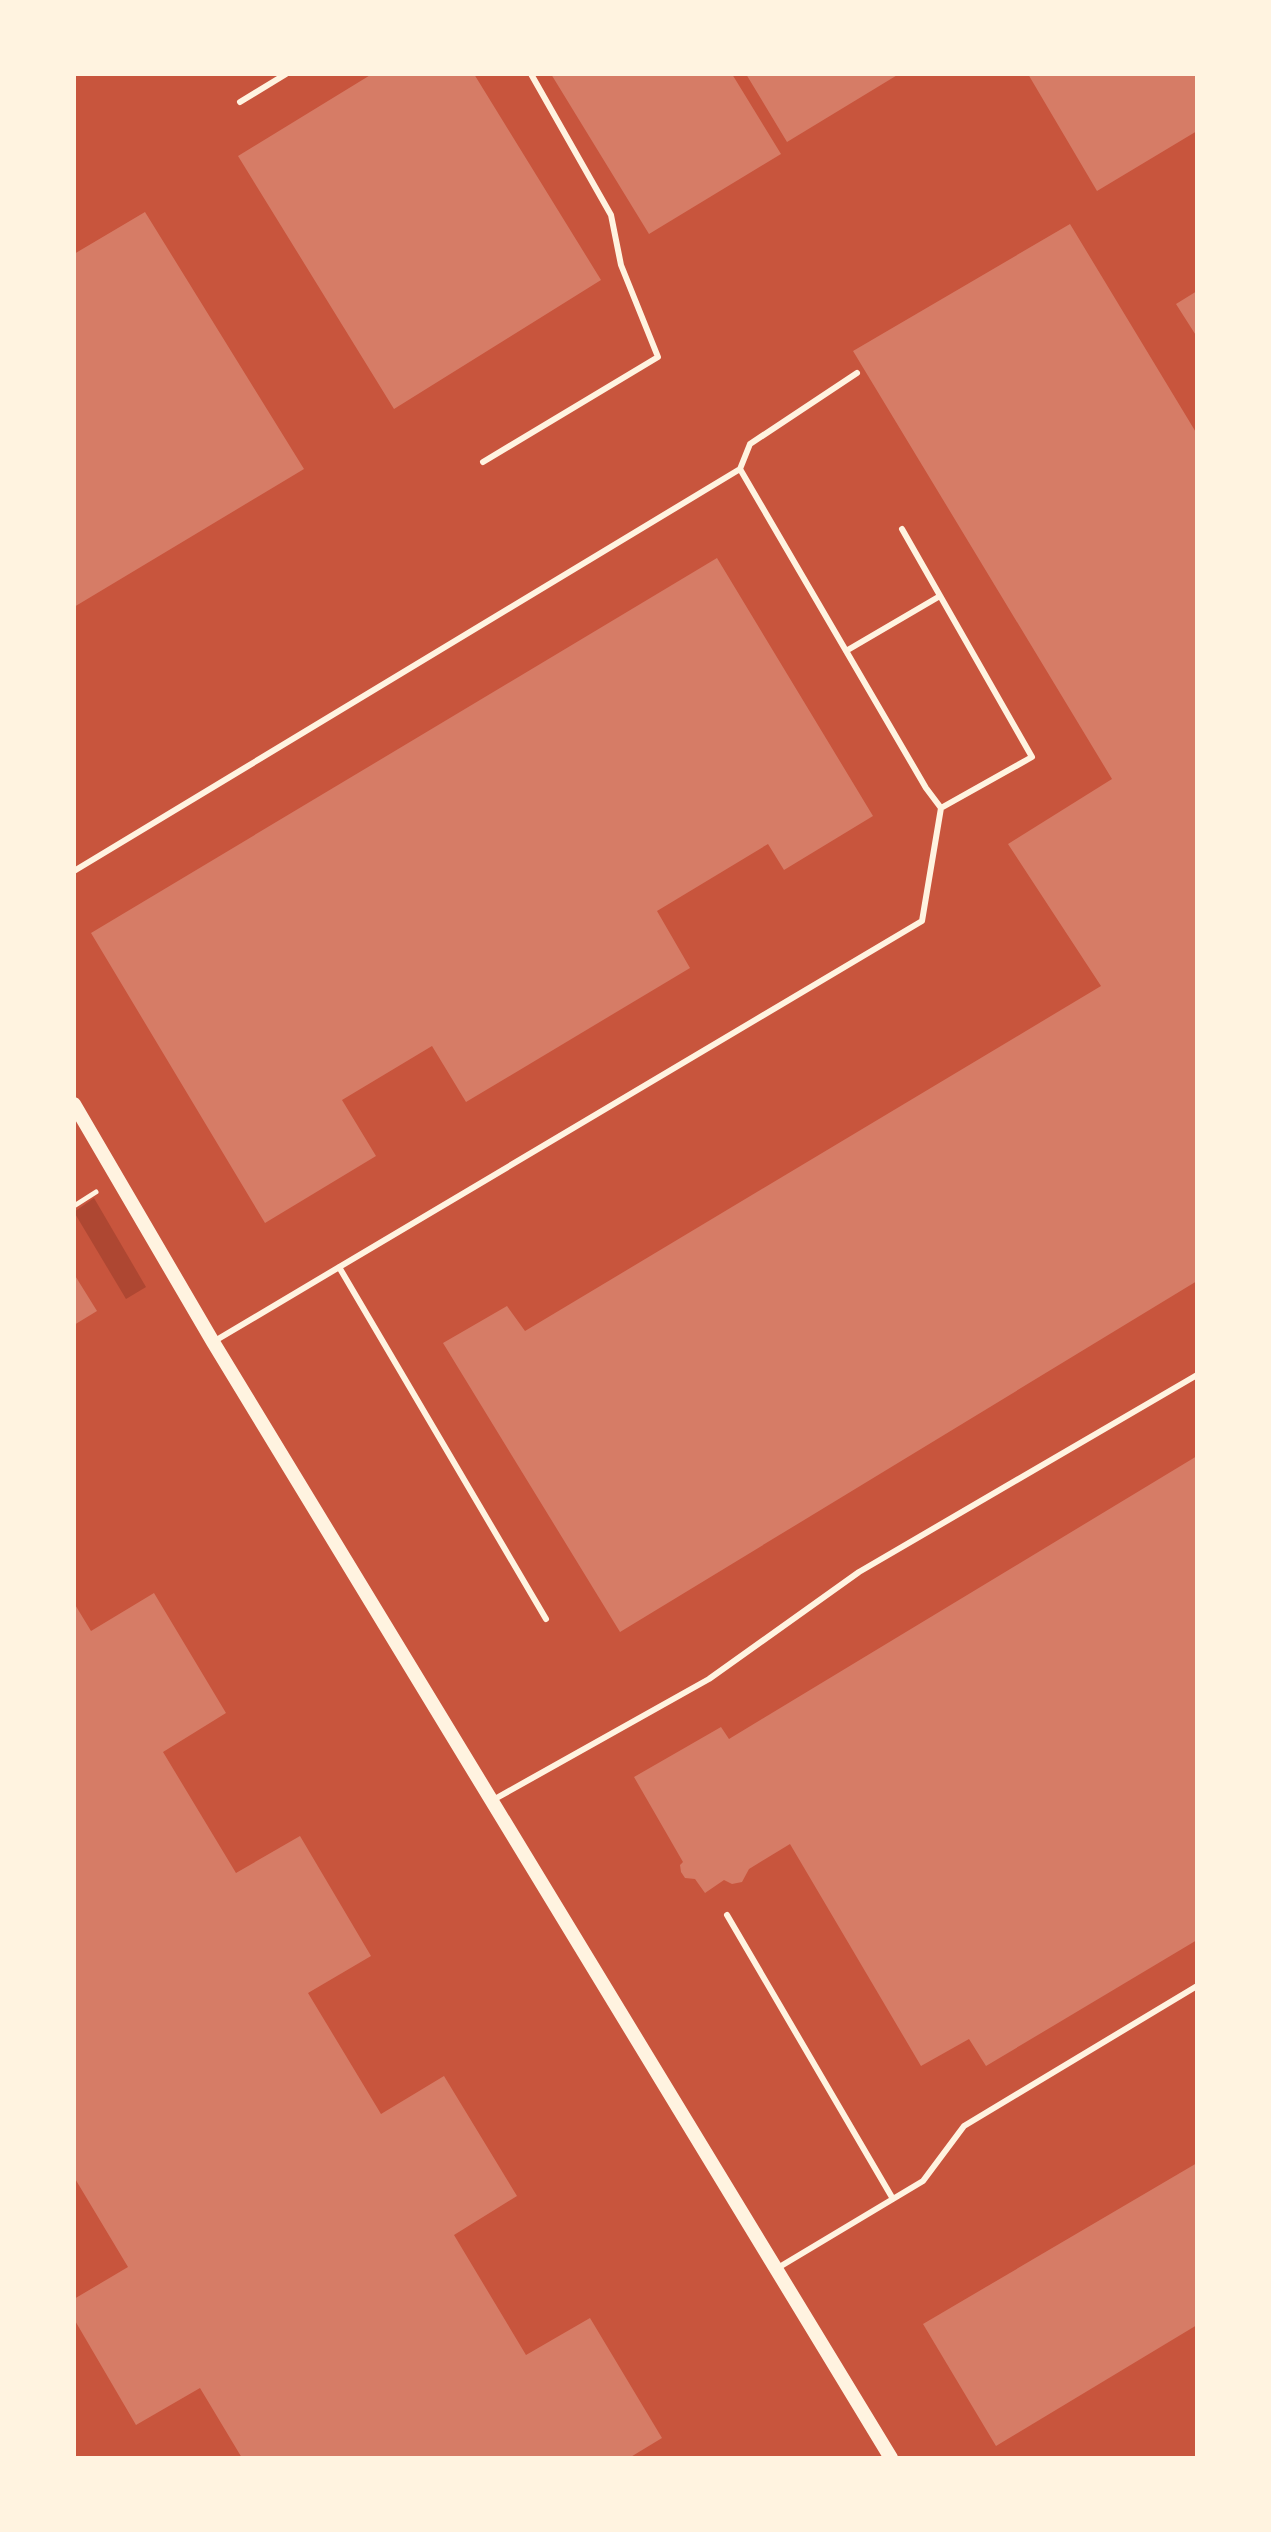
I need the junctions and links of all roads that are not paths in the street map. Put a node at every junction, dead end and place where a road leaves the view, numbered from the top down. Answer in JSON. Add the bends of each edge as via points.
{"nodes":[{"id":1,"x":286,"y":74,"type":"edge"},
{"id":2,"x":531,"y":74,"type":"edge"},
{"id":3,"x":240,"y":102,"type":"dead end"},
{"id":4,"x":857,"y":373,"type":"dead end"},
{"id":5,"x":483,"y":462,"type":"dead end"},
{"id":6,"x":740,"y":469,"type":"junction"},
{"id":7,"x":902,"y":529,"type":"dead end"},
{"id":8,"x":940,"y":596,"type":"junction"},
{"id":9,"x":846,"y":651,"type":"junction"},
{"id":10,"x":941,"y":808,"type":"junction"},
{"id":11,"x":74,"y":871,"type":"edge"},
{"id":12,"x":74,"y":1104,"type":"edge"},
{"id":13,"x":339,"y":1267,"type":"junction"},
{"id":14,"x":213,"y":1342,"type":"junction"},
{"id":15,"x":1197,"y":1375,"type":"edge"},
{"id":16,"x":546,"y":1619,"type":"dead end"},
{"id":17,"x":493,"y":1800,"type":"junction"},
{"id":18,"x":727,"y":1915,"type":"dead end"},
{"id":19,"x":1197,"y":1986,"type":"edge"},
{"id":20,"x":893,"y":2199,"type":"junction"},
{"id":21,"x":775,"y":2269,"type":"junction"},
{"id":22,"x":891,"y":2458,"type":"edge"}],
"edges":[{"from":1,"to":3,"type":"lane"},
{"from":2,"to":5,"type":"lane","via":[[611,215],[621,265],[658,357]]},
{"from":4,"to":6,"type":"lane","via":[[750,444]]},
{"from":6,"to":9,"type":"lane"},
{"from":6,"to":11,"type":"lane"},
{"from":7,"to":8,"type":"lane"},
{"from":8,"to":9,"type":"lane"},
{"from":8,"to":10,"type":"lane","via":[[1032,757]]},
{"from":9,"to":10,"type":"lane"},
{"from":10,"to":13,"type":"lane","via":[[922,921]]},
{"from":12,"to":14,"type":"street"},
{"from":13,"to":14,"type":"lane"},
{"from":13,"to":16,"type":"lane"},
{"from":14,"to":17,"type":"street"},
{"from":15,"to":17,"type":"lane","via":[[859,1572],[709,1679]]},
{"from":17,"to":21,"type":"street"},
{"from":18,"to":20,"type":"lane"},
{"from":19,"to":20,"type":"lane","via":[[964,2126],[923,2181]]},
{"from":20,"to":21,"type":"lane"},
{"from":21,"to":22,"type":"street"}]}
